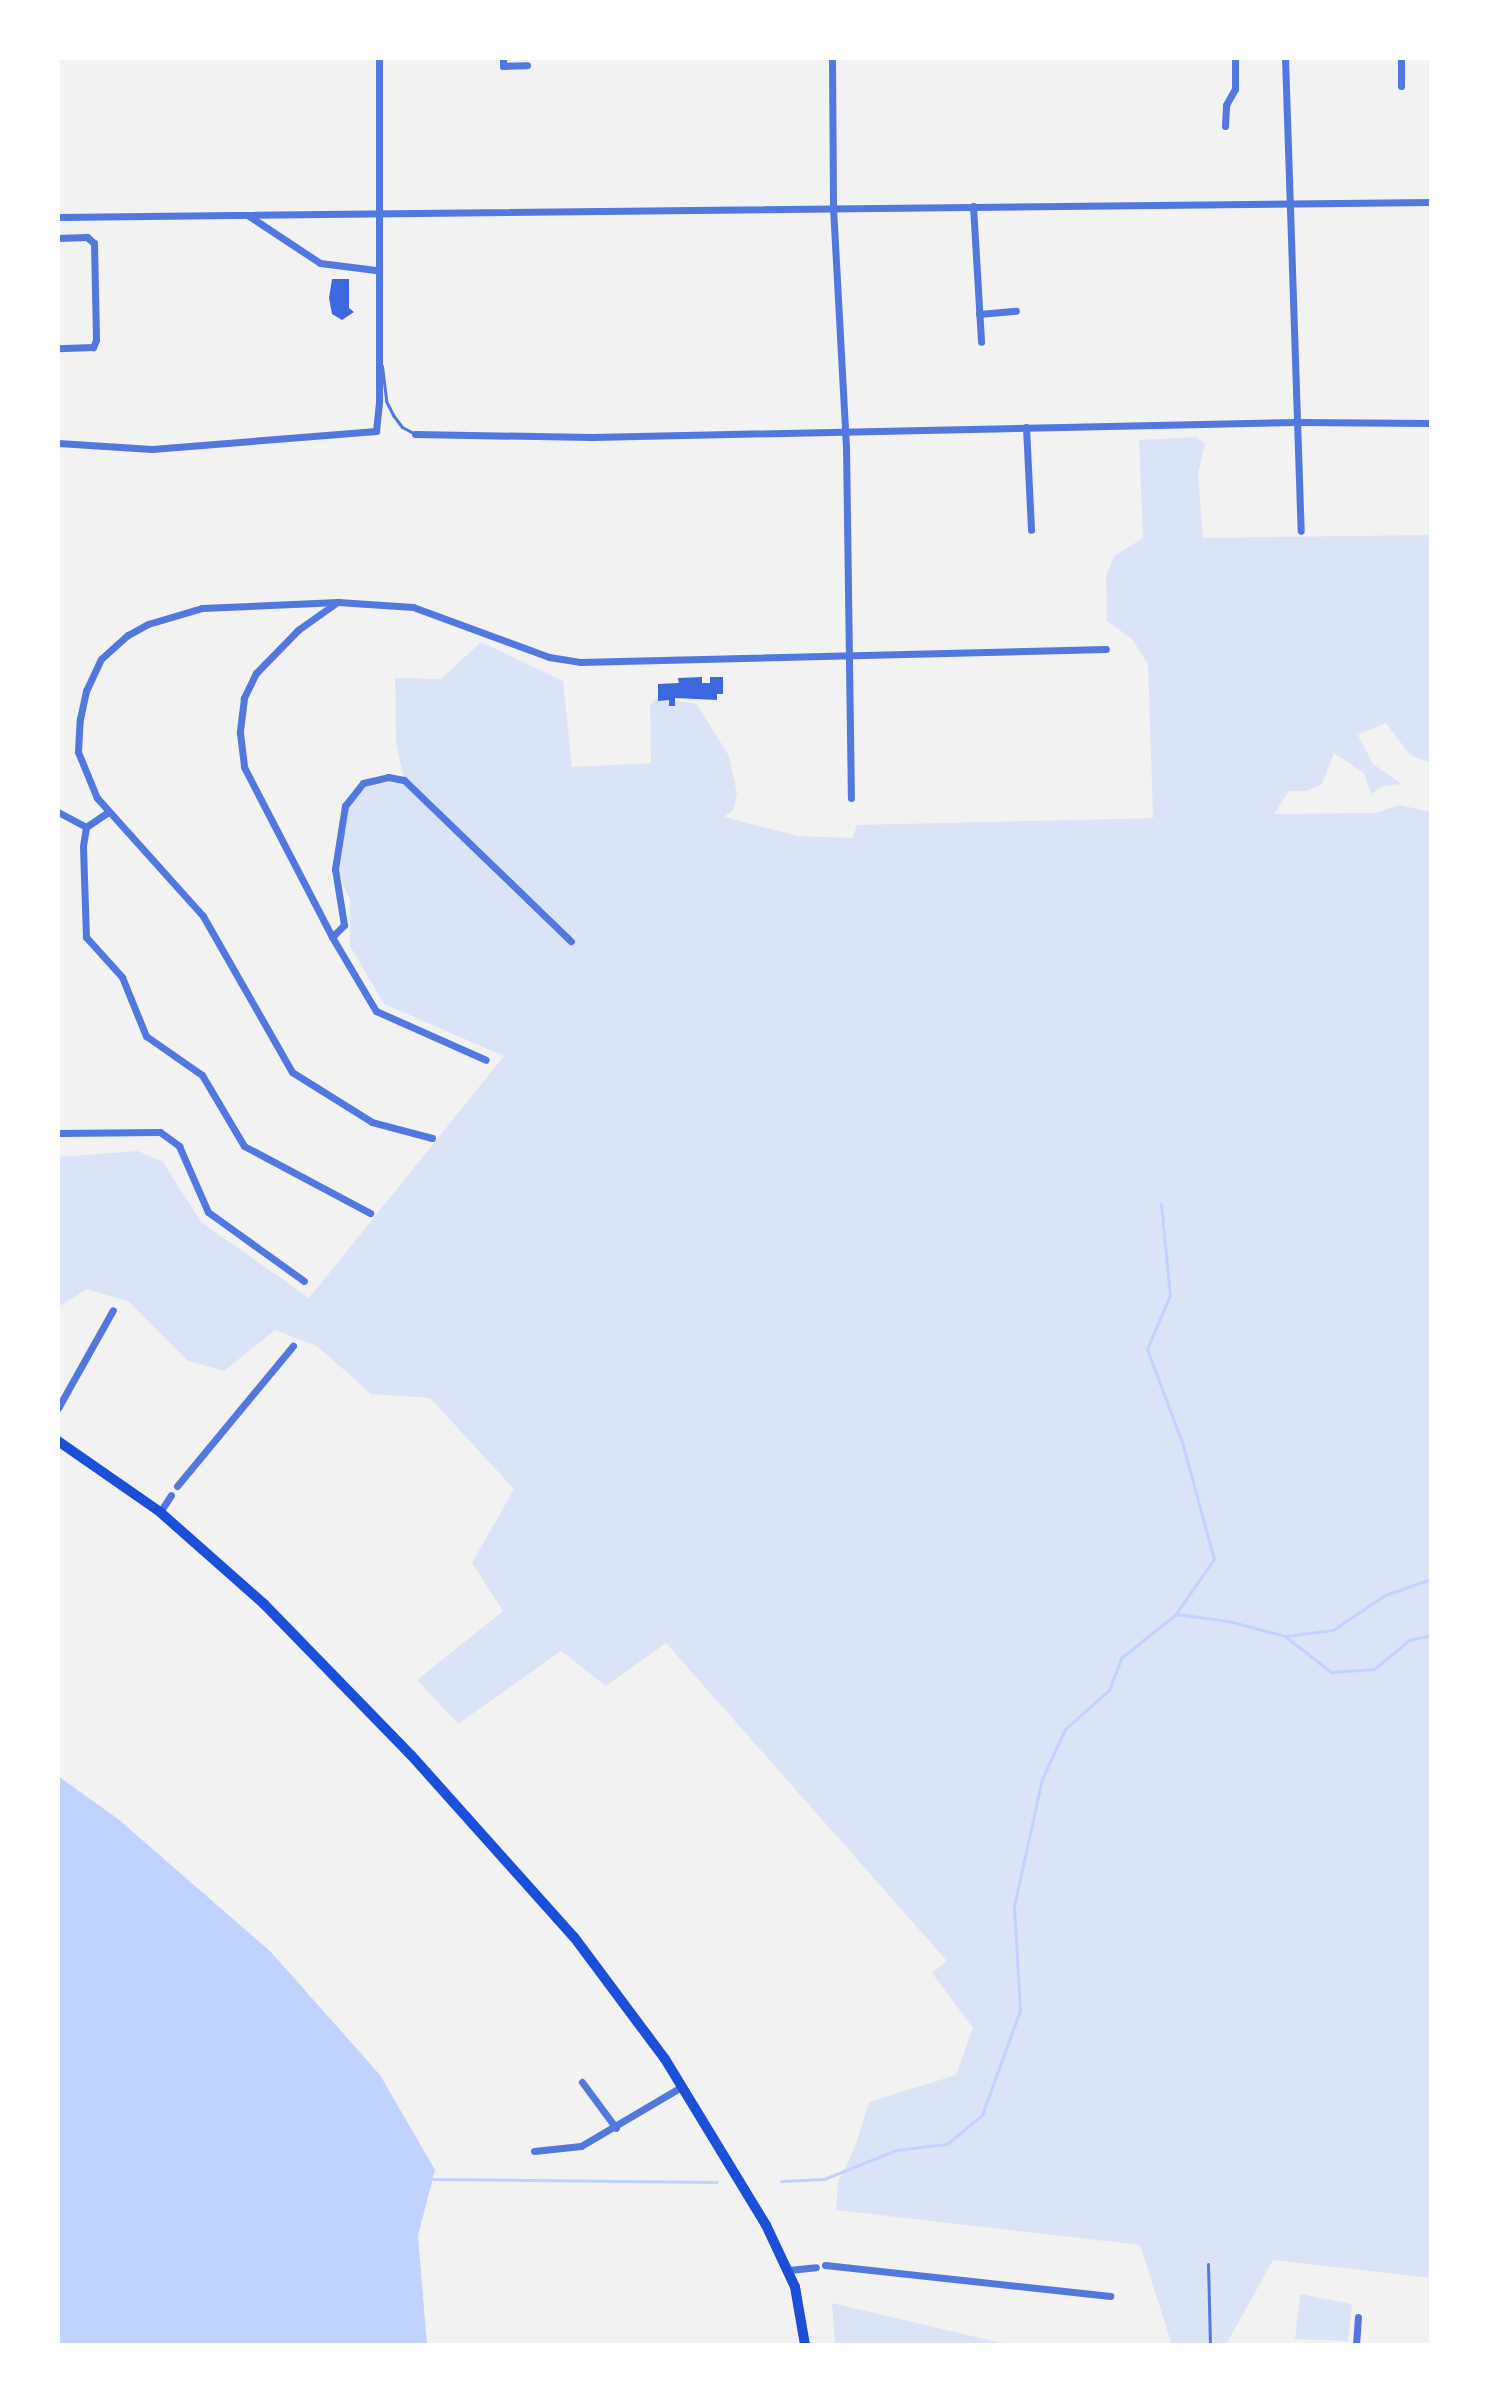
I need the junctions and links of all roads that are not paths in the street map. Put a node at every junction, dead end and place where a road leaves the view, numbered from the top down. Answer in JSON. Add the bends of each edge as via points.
{"nodes":[{"id":1,"x":379,"y":58,"type":"edge"},
{"id":2,"x":503,"y":58,"type":"edge"},
{"id":3,"x":832,"y":58,"type":"edge"},
{"id":4,"x":1235,"y":58,"type":"edge"},
{"id":5,"x":1285,"y":58,"type":"edge"},
{"id":6,"x":1401,"y":58,"type":"edge"},
{"id":7,"x":527,"y":65,"type":"dead end"},
{"id":8,"x":1401,"y":86,"type":"dead end"},
{"id":9,"x":1225,"y":126,"type":"dead end"},
{"id":10,"x":1289,"y":201,"type":"junction"},
{"id":11,"x":1431,"y":202,"type":"edge"},
{"id":12,"x":973,"y":206,"type":"junction"},
{"id":13,"x":833,"y":207,"type":"junction"},
{"id":14,"x":378,"y":213,"type":"junction"},
{"id":15,"x":247,"y":215,"type":"junction"},
{"id":16,"x":58,"y":217,"type":"edge"},
{"id":17,"x":58,"y":238,"type":"edge"},
{"id":18,"x":376,"y":270,"type":"junction"},
{"id":19,"x":1016,"y":311,"type":"dead end"},
{"id":20,"x":979,"y":314,"type":"junction"},
{"id":21,"x":376,"y":341,"type":"junction"},
{"id":22,"x":981,"y":342,"type":"dead end"},
{"id":23,"x":58,"y":348,"type":"edge"},
{"id":24,"x":1296,"y":422,"type":"junction"},
{"id":25,"x":1431,"y":423,"type":"edge"},
{"id":26,"x":1026,"y":427,"type":"junction"},
{"id":27,"x":845,"y":430,"type":"junction"},
{"id":28,"x":415,"y":434,"type":"joint"},
{"id":29,"x":58,"y":443,"type":"edge"},
{"id":30,"x":1031,"y":530,"type":"dead end"},
{"id":31,"x":1301,"y":531,"type":"dead end"},
{"id":32,"x":338,"y":602,"type":"junction"},
{"id":33,"x":1106,"y":649,"type":"dead end"},
{"id":34,"x":848,"y":655,"type":"junction"},
{"id":35,"x":851,"y":798,"type":"dead end"},
{"id":36,"x":58,"y":812,"type":"edge"},
{"id":37,"x":107,"y":813,"type":"junction"},
{"id":38,"x":86,"y":827,"type":"junction"},
{"id":39,"x":332,"y":937,"type":"junction"},
{"id":40,"x":571,"y":941,"type":"dead end"},
{"id":41,"x":486,"y":1060,"type":"dead end"},
{"id":42,"x":58,"y":1133,"type":"edge"},
{"id":43,"x":432,"y":1138,"type":"dead end"},
{"id":44,"x":370,"y":1213,"type":"dead end"},
{"id":45,"x":304,"y":1281,"type":"dead end"},
{"id":46,"x":113,"y":1310,"type":"dead end"},
{"id":47,"x":293,"y":1346,"type":"dead end"},
{"id":48,"x":58,"y":1408,"type":"edge"},
{"id":49,"x":58,"y":1441,"type":"edge"},
{"id":50,"x":177,"y":1486,"type":"dead end"},
{"id":51,"x":171,"y":1495,"type":"dead end"},
{"id":52,"x":160,"y":1512,"type":"junction"},
{"id":53,"x":582,"y":2082,"type":"dead end"},
{"id":54,"x":681,"y":2087,"type":"junction"},
{"id":55,"x":616,"y":2128,"type":"junction"},
{"id":56,"x":534,"y":2151,"type":"dead end"},
{"id":57,"x":1208,"y":2264,"type":"dead end"},
{"id":58,"x":789,"y":2270,"type":"junction"},
{"id":59,"x":1110,"y":2296,"type":"dead end"},
{"id":60,"x":1358,"y":2317,"type":"dead end"},
{"id":61,"x":805,"y":2345,"type":"edge"},
{"id":62,"x":1210,"y":2345,"type":"edge"},
{"id":63,"x":1356,"y":2345,"type":"edge"}],
"edges":[{"from":1,"to":14,"type":"street"},
{"from":2,"to":7,"type":"street","via":[[503,66]]},
{"from":3,"to":13,"type":"street"},
{"from":4,"to":9,"type":"street","via":[[1235,89],[1226,105]]},
{"from":5,"to":10,"type":"street"},
{"from":6,"to":8,"type":"street"},
{"from":10,"to":11,"type":"street"},
{"from":10,"to":12,"type":"street"},
{"from":10,"to":24,"type":"street"},
{"from":12,"to":13,"type":"street"},
{"from":12,"to":20,"type":"street"},
{"from":13,"to":14,"type":"street"},
{"from":13,"to":27,"type":"street"},
{"from":14,"to":15,"type":"street"},
{"from":14,"to":18,"type":"street"},
{"from":15,"to":16,"type":"street"},
{"from":15,"to":18,"type":"street","via":[[320,263]]},
{"from":17,"to":23,"type":"street","via":[[87,237],[94,243],[96,340],[93,347]]},
{"from":18,"to":21,"type":"street"},
{"from":19,"to":20,"type":"street"},
{"from":20,"to":22,"type":"street"},
{"from":21,"to":28,"type":"lane","via":[[386,401],[402,427]]},
{"from":21,"to":29,"type":"street","via":[[376,431],[152,449]]},
{"from":24,"to":25,"type":"street"},
{"from":24,"to":26,"type":"street"},
{"from":24,"to":31,"type":"street"},
{"from":26,"to":27,"type":"street"},
{"from":26,"to":30,"type":"street"},
{"from":27,"to":28,"type":"street","via":[[592,437]]},
{"from":27,"to":34,"type":"street"},
{"from":32,"to":34,"type":"street","via":[[413,607],[549,657],[580,662]]},
{"from":32,"to":37,"type":"street","via":[[202,608],[148,624],[101,659],[86,691],[78,752]]},
{"from":32,"to":39,"type":"street","via":[[298,630],[256,673],[244,698],[240,733],[244,767]]},
{"from":33,"to":34,"type":"street"},
{"from":34,"to":35,"type":"street"},
{"from":36,"to":38,"type":"street"},
{"from":37,"to":38,"type":"street"},
{"from":37,"to":43,"type":"street","via":[[203,916],[292,1072],[372,1122]]},
{"from":38,"to":44,"type":"street","via":[[86,937],[121,975],[146,1036],[202,1075],[244,1146]]},
{"from":39,"to":40,"type":"street","via":[[344,925],[335,869],[345,806],[374,777],[404,780]]},
{"from":39,"to":41,"type":"street","via":[[376,1011]]},
{"from":42,"to":45,"type":"street","via":[[160,1132],[179,1146],[207,1211]]},
{"from":46,"to":48,"type":"street"},
{"from":47,"to":50,"type":"street"},
{"from":49,"to":52,"type":"main road"},
{"from":51,"to":52,"type":"street"},
{"from":52,"to":54,"type":"main road","via":[[264,1604],[411,1755],[574,1937],[624,1999]]},
{"from":53,"to":55,"type":"street"},
{"from":54,"to":55,"type":"street"},
{"from":54,"to":58,"type":"main road"},
{"from":55,"to":56,"type":"street","via":[[581,2146]]},
{"from":57,"to":62,"type":"lane"},
{"from":58,"to":59,"type":"street","via":[[820,2266]]},
{"from":58,"to":61,"type":"main road"},
{"from":60,"to":63,"type":"street"}]}
